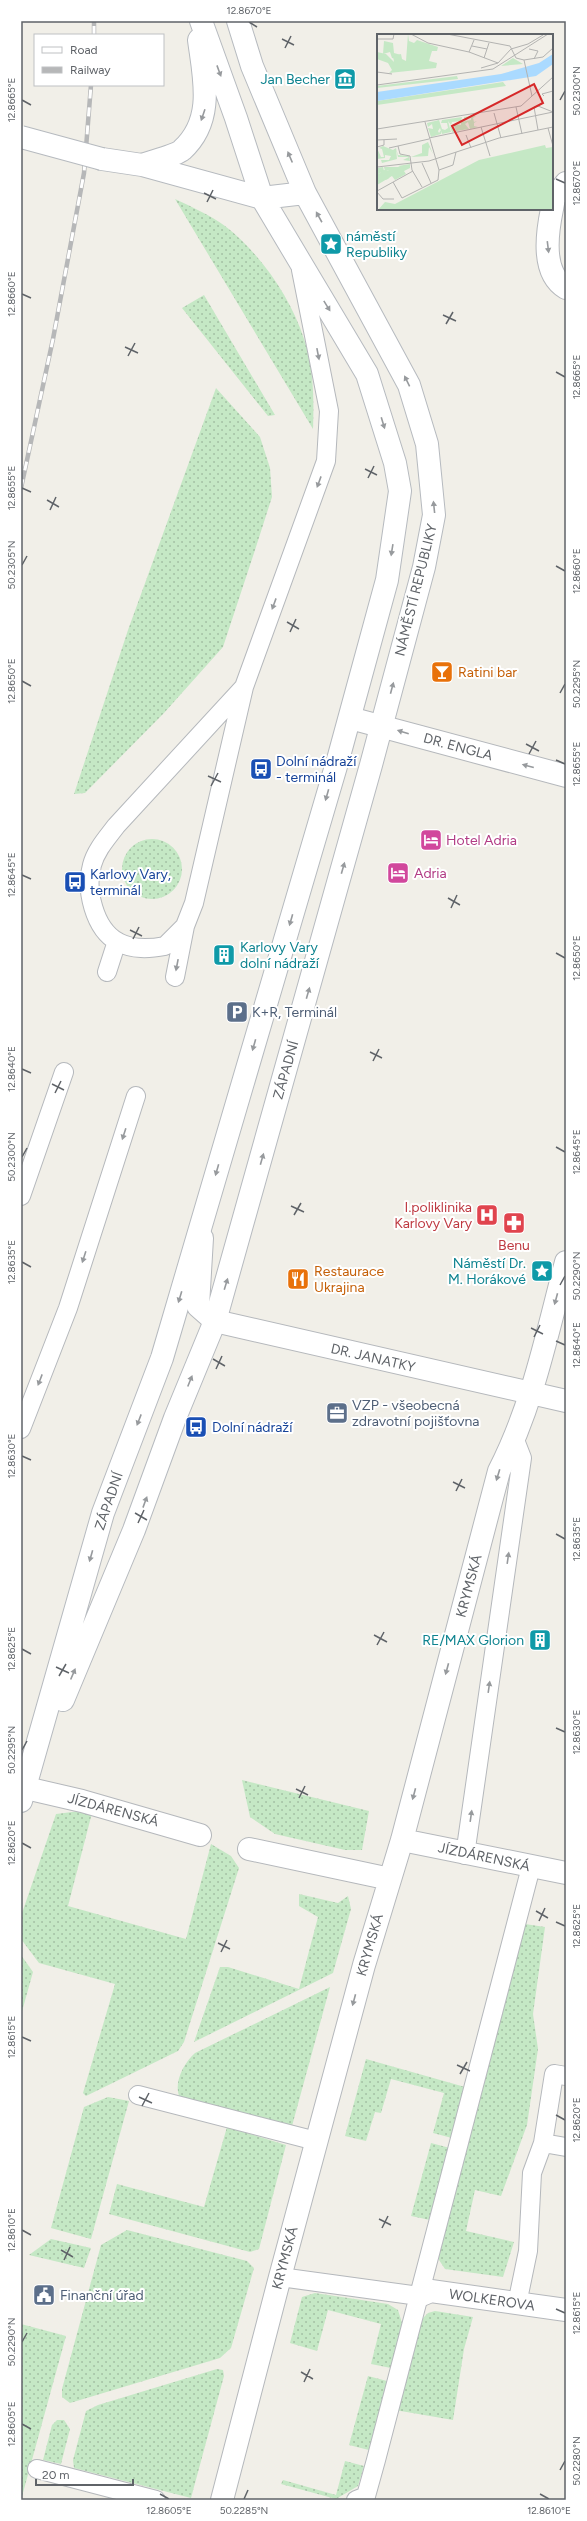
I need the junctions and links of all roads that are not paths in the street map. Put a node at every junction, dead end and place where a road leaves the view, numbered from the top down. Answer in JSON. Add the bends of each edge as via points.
{"nodes":[{"id":1,"x":197,"y":21,"type":"edge"},
{"id":2,"x":201,"y":21,"type":"edge"},
{"id":3,"x":238,"y":21,"type":"edge"},
{"id":4,"x":21,"y":137,"type":"edge"},
{"id":5,"x":142,"y":165,"type":"junction"},
{"id":6,"x":566,"y":183,"type":"edge"},
{"id":7,"x":306,"y":193,"type":"junction"},
{"id":8,"x":262,"y":198,"type":"junction"},
{"id":9,"x":553,"y":204,"type":"edge"},
{"id":10,"x":552,"y":210,"type":"edge"},
{"id":11,"x":299,"y":261,"type":"junction"},
{"id":12,"x":566,"y":288,"type":"edge"},
{"id":13,"x":244,"y":687,"type":"junction"},
{"id":14,"x":350,"y":718,"type":"junction"},
{"id":15,"x":382,"y":726,"type":"junction"},
{"id":16,"x":566,"y":776,"type":"edge"},
{"id":17,"x":185,"y":926,"type":"junction"},
{"id":18,"x":117,"y":941,"type":"junction"},
{"id":19,"x":107,"y":972,"type":"dead end"},
{"id":20,"x":175,"y":977,"type":"dead end"},
{"id":21,"x":64,"y":1072,"type":"dead end"},
{"id":22,"x":136,"y":1096,"type":"dead end"},
{"id":23,"x":21,"y":1196,"type":"edge"},
{"id":24,"x":203,"y":1219,"type":"junction"},
{"id":25,"x":566,"y":1262,"type":"edge"},
{"id":26,"x":215,"y":1321,"type":"junction"},
{"id":27,"x":531,"y":1394,"type":"junction"},
{"id":28,"x":566,"y":1401,"type":"edge"},
{"id":29,"x":21,"y":1430,"type":"edge"},
{"id":30,"x":515,"y":1440,"type":"junction"},
{"id":31,"x":23,"y":1794,"type":"edge"},
{"id":32,"x":200,"y":1834,"type":"dead end"},
{"id":33,"x":402,"y":1840,"type":"junction"},
{"id":34,"x":249,"y":1849,"type":"dead end"},
{"id":35,"x":466,"y":1854,"type":"junction"},
{"id":36,"x":531,"y":1867,"type":"junction"},
{"id":37,"x":566,"y":1873,"type":"edge"},
{"id":38,"x":390,"y":1879,"type":"junction"},
{"id":39,"x":566,"y":2076,"type":"edge"},
{"id":40,"x":138,"y":2095,"type":"dead end"},
{"id":41,"x":316,"y":2141,"type":"junction"},
{"id":42,"x":543,"y":2143,"type":"junction"},
{"id":43,"x":566,"y":2147,"type":"edge"},
{"id":44,"x":280,"y":2277,"type":"junction"},
{"id":45,"x":419,"y":2296,"type":"junction"},
{"id":46,"x":517,"y":2304,"type":"junction"},
{"id":47,"x":566,"y":2310,"type":"edge"},
{"id":48,"x":37,"y":2469,"type":"dead end"},
{"id":49,"x":156,"y":2500,"type":"edge"},
{"id":50,"x":222,"y":2500,"type":"edge"},
{"id":51,"x":356,"y":2500,"type":"edge"}],
"edges":[{"from":1,"to":5,"type":"street","one_way":true,"via":[[205,112],[195,133],[182,151]]},
{"from":2,"to":8,"type":"street","one_way":true},
{"from":7,"to":3,"type":"street","name":"NÁMĚSTÍ REPUBLIKY","one_way":true,"via":[[252,66]]},
{"from":4,"to":5,"type":"street","bridge":true,"via":[[102,158]]},
{"from":5,"to":8,"type":"street"},
{"from":6,"to":9,"type":"street","via":[[554,198]]},
{"from":7,"to":8,"type":"street"},
{"from":15,"to":7,"type":"street","name":"NÁMĚSTÍ REPUBLIKY","one_way":true,"via":[[424,567],[434,515],[428,444],[410,385]]},
{"from":8,"to":11,"type":"street"},
{"from":10,"to":12,"type":"street","one_way":true,"via":[[547,234],[550,263],[557,283]]},
{"from":11,"to":13,"type":"lane","one_way":true,"via":[[329,411],[326,461]]},
{"from":11,"to":14,"type":"street","one_way":true,"via":[[367,374],[396,463],[400,491],[387,580]]},
{"from":13,"to":17,"type":"lane","via":[[194,903]]},
{"from":13,"to":18,"type":"lane","via":[[116,826],[95,856],[90,875],[92,905],[101,922]]},
{"from":14,"to":15,"type":"street","name":"DR. ENGLA"},
{"from":14,"to":24,"type":"street","name":"ZÁPADNÍ","one_way":true},
{"from":16,"to":15,"type":"street","name":"DR. ENGLA","one_way":true},
{"from":26,"to":15,"type":"street","name":"ZÁPADNÍ","one_way":true},
{"from":17,"to":18,"type":"lane","via":[[165,946],[137,948]]},
{"from":17,"to":20,"type":"lane","one_way":true},
{"from":18,"to":19,"type":"lane"},
{"from":21,"to":23,"type":"lane"},
{"from":22,"to":29,"type":"lane","one_way":true,"via":[[68,1308]]},
{"from":24,"to":26,"type":"street","name":"ZÁPADNÍ","via":[[198,1306]]},
{"from":24,"to":31,"type":"street","name":"ZÁPADNÍ","one_way":true,"via":[[162,1358],[103,1513]]},
{"from":25,"to":27,"type":"street","one_way":true},
{"from":26,"to":27,"type":"street","name":"DR. JANATKY"},
{"from":31,"to":26,"type":"street","name":"ZÁPADNÍ","one_way":true,"via":[[134,1530],[175,1418]]},
{"from":27,"to":28,"type":"street"},
{"from":27,"to":30,"type":"street","name":"KRYMSKÁ"},
{"from":30,"to":33,"type":"street","name":"KRYMSKÁ","one_way":true,"via":[[499,1471]]},
{"from":35,"to":30,"type":"lane","one_way":true,"via":[[522,1458]]},
{"from":31,"to":32,"type":"street","name":"JÍZDÁRENSKÁ","via":[[82,1801]]},
{"from":33,"to":35,"type":"street","name":"JÍZDÁRENSKÁ"},
{"from":33,"to":38,"type":"street","name":"KRYMSKÁ"},
{"from":34,"to":38,"type":"street"},
{"from":35,"to":36,"type":"street","name":"JÍZDÁRENSKÁ"},
{"from":36,"to":37,"type":"street","name":"JÍZDÁRENSKÁ"},
{"from":36,"to":45,"type":"lane"},
{"from":38,"to":41,"type":"street","name":"KRYMSKÁ","one_way":true},
{"from":39,"to":42,"type":"lane","via":[[554,2074]]},
{"from":40,"to":41,"type":"lane"},
{"from":41,"to":44,"type":"street","name":"KRYMSKÁ"},
{"from":42,"to":43,"type":"lane"},
{"from":42,"to":46,"type":"lane","via":[[532,2172],[528,2251]]},
{"from":44,"to":45,"type":"lane"},
{"from":44,"to":50,"type":"street","name":"KRYMSKÁ"},
{"from":45,"to":46,"type":"street","name":"WOLKEROVA","via":[[431,2291]]},
{"from":45,"to":51,"type":"lane","via":[[366,2496]]},
{"from":46,"to":47,"type":"street","name":"WOLKEROVA"},
{"from":48,"to":49,"type":"lane"}]}
